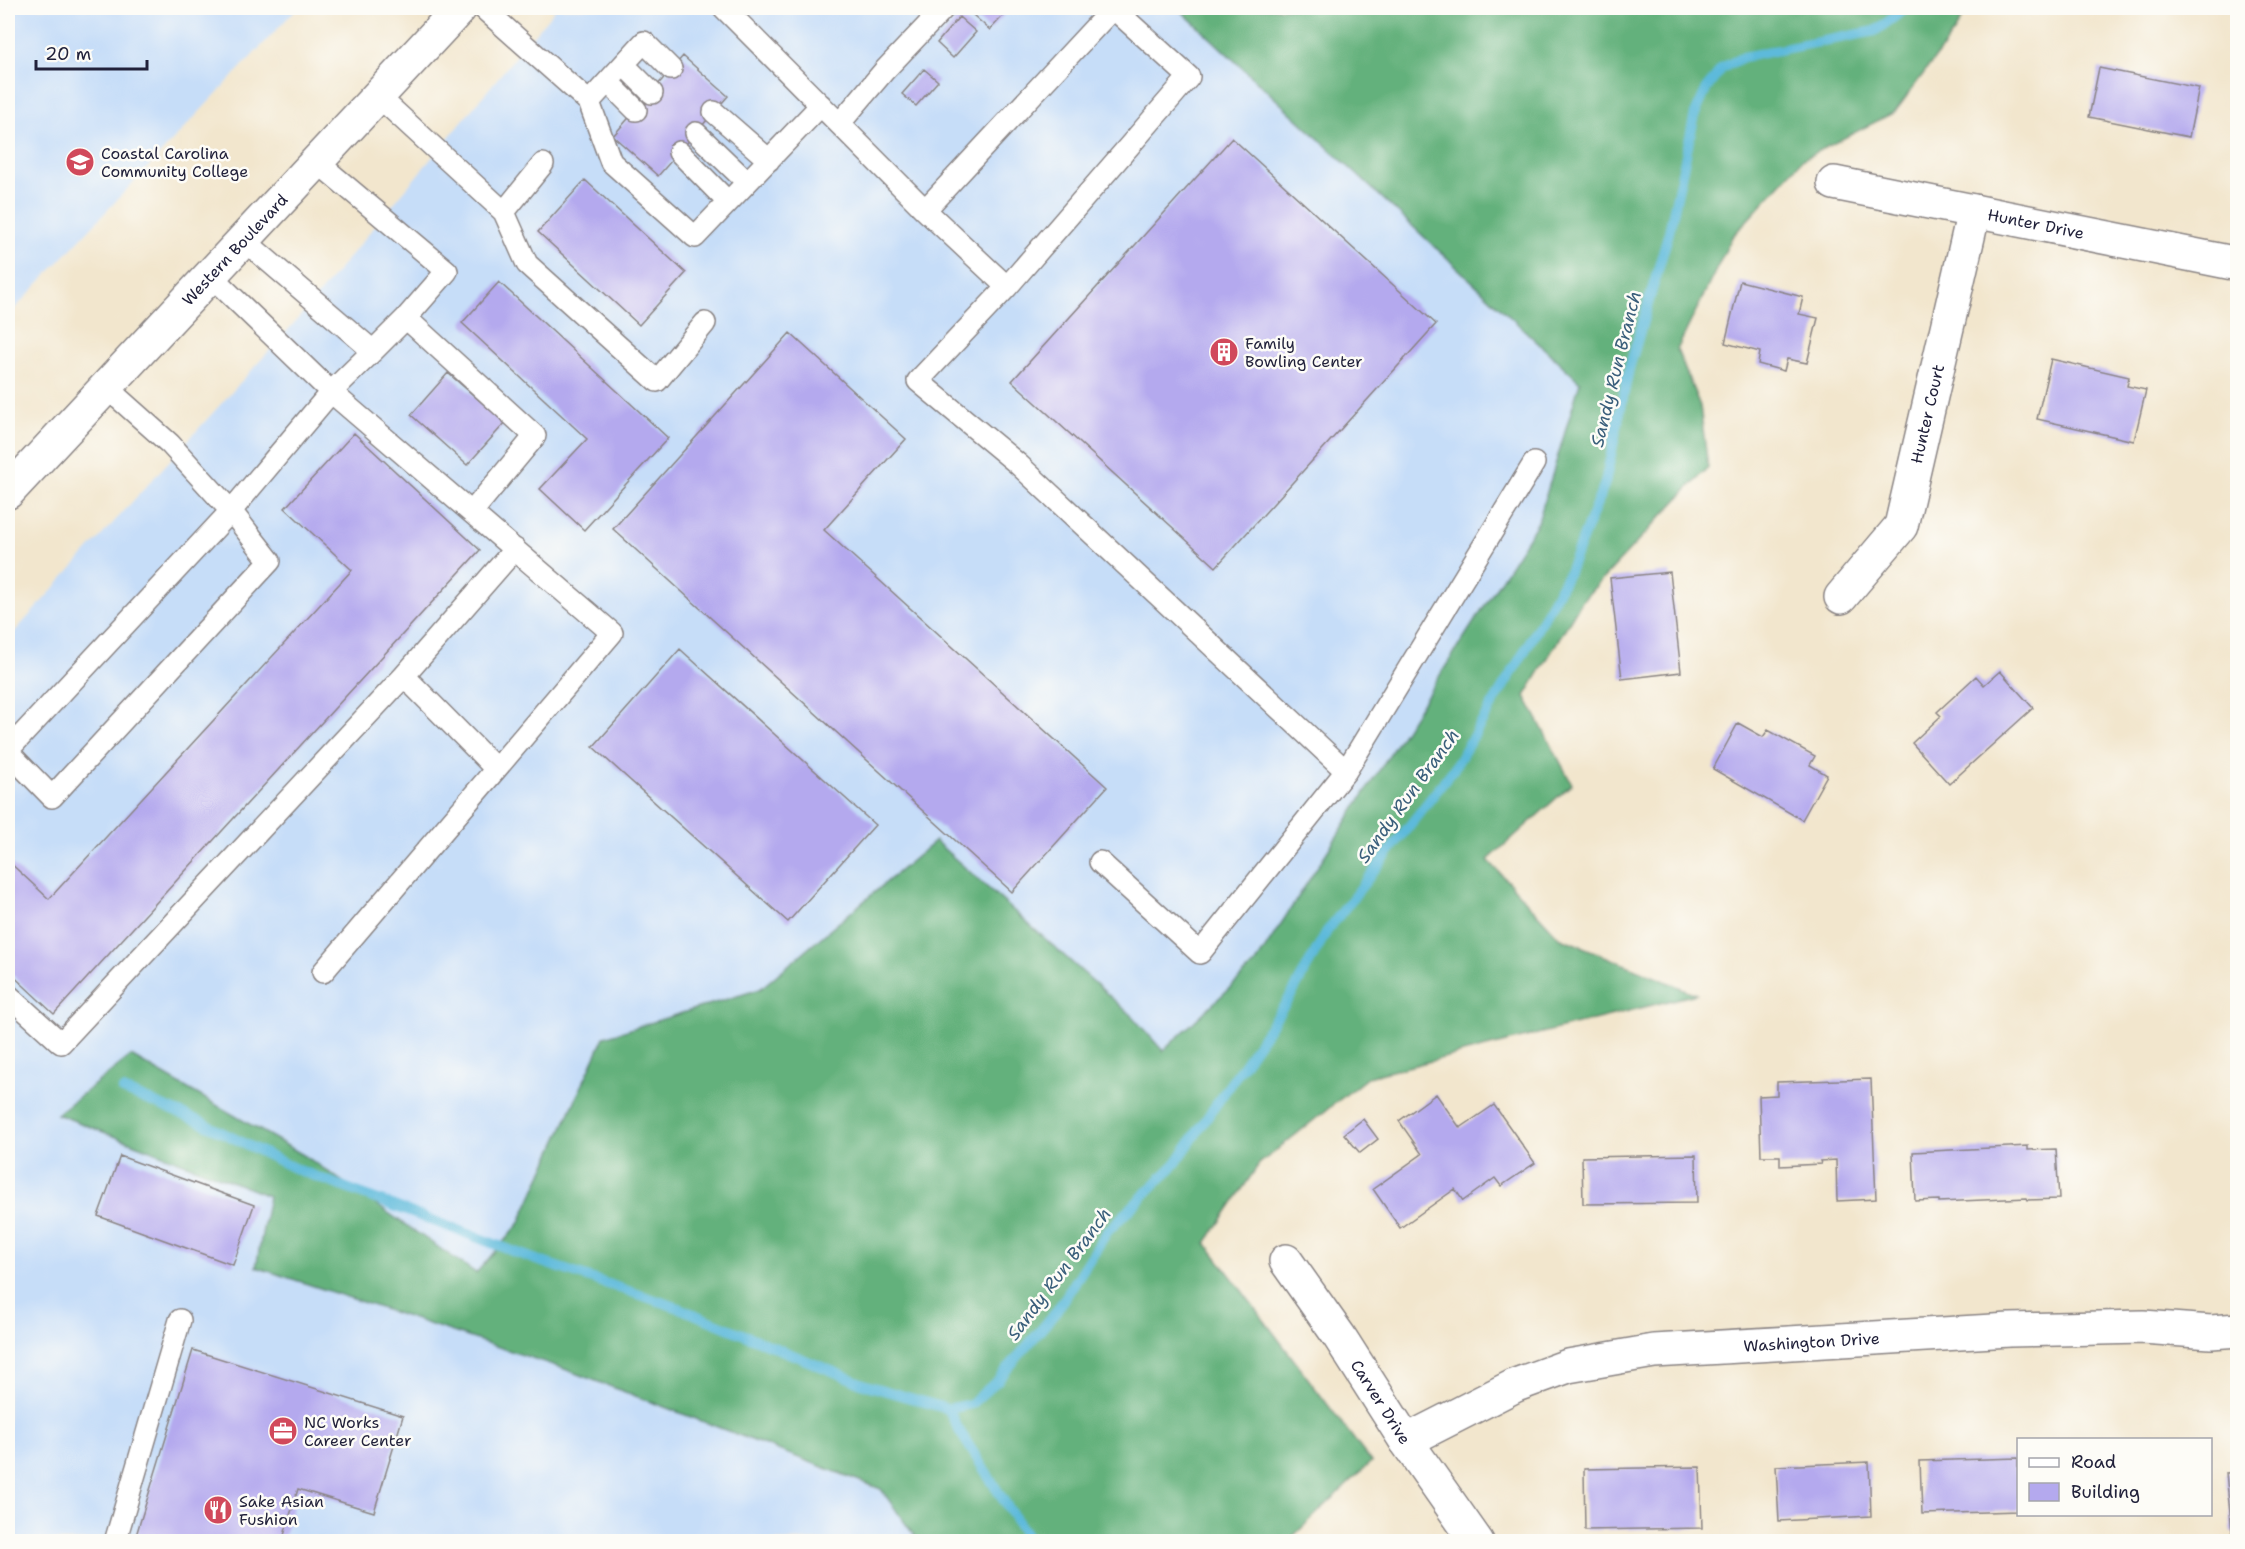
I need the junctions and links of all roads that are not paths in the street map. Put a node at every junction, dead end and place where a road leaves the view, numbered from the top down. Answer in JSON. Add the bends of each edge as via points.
{"nodes":[{"id":1,"x":460,"y":8,"type":"edge"},
{"id":2,"x":483,"y":8,"type":"edge"},
{"id":3,"x":724,"y":8,"type":"edge"},
{"id":4,"x":944,"y":8,"type":"edge"},
{"id":5,"x":1113,"y":8,"type":"edge"},
{"id":6,"x":624,"y":65,"type":"junction"},
{"id":7,"x":671,"y":69,"type":"dead end"},
{"id":8,"x":608,"y":82,"type":"junction"},
{"id":9,"x":652,"y":93,"type":"dead end"},
{"id":10,"x":378,"y":96,"type":"junction"},
{"id":11,"x":589,"y":102,"type":"junction"},
{"id":12,"x":821,"y":105,"type":"junction"},
{"id":13,"x":636,"y":110,"type":"dead end"},
{"id":14,"x":714,"y":112,"type":"dead end"},
{"id":15,"x":840,"y":123,"type":"junction"},
{"id":16,"x":696,"y":133,"type":"dead end"},
{"id":17,"x":679,"y":152,"type":"dead end"},
{"id":18,"x":769,"y":159,"type":"junction"},
{"id":19,"x":316,"y":161,"type":"junction"},
{"id":20,"x":543,"y":164,"type":"dead end"},
{"id":21,"x":747,"y":182,"type":"junction"},
{"id":22,"x":1834,"y":183,"type":"dead end"},
{"id":23,"x":728,"y":202,"type":"junction"},
{"id":24,"x":925,"y":210,"type":"junction"},
{"id":25,"x":1974,"y":211,"type":"junction"},
{"id":26,"x":504,"y":212,"type":"junction"},
{"id":27,"x":244,"y":240,"type":"junction"},
{"id":28,"x":2238,"y":264,"type":"edge"},
{"id":29,"x":210,"y":275,"type":"junction"},
{"id":30,"x":1007,"y":287,"type":"junction"},
{"id":31,"x":406,"y":318,"type":"junction"},
{"id":32,"x":705,"y":323,"type":"dead end"},
{"id":33,"x":373,"y":351,"type":"junction"},
{"id":34,"x":106,"y":387,"type":"junction"},
{"id":35,"x":331,"y":392,"type":"junction"},
{"id":36,"x":1534,"y":463,"type":"dead end"},
{"id":37,"x":8,"y":492,"type":"edge"},
{"id":38,"x":231,"y":511,"type":"junction"},
{"id":39,"x":472,"y":512,"type":"junction"},
{"id":40,"x":515,"y":549,"type":"junction"},
{"id":41,"x":1841,"y":597,"type":"dead end"},
{"id":42,"x":404,"y":676,"type":"junction"},
{"id":43,"x":8,"y":751,"type":"edge"},
{"id":44,"x":496,"y":769,"type":"junction"},
{"id":45,"x":1346,"y":771,"type":"junction"},
{"id":46,"x":1100,"y":862,"type":"dead end"},
{"id":47,"x":323,"y":972,"type":"dead end"},
{"id":48,"x":8,"y":996,"type":"edge"},
{"id":49,"x":1286,"y":1261,"type":"dead end"},
{"id":50,"x":180,"y":1320,"type":"dead end"},
{"id":51,"x":2238,"y":1330,"type":"edge"},
{"id":52,"x":1406,"y":1441,"type":"junction"},
{"id":53,"x":115,"y":1542,"type":"edge"},
{"id":54,"x":1477,"y":1542,"type":"edge"}],
"edges":[{"from":1,"to":10,"type":"street","name":"Western Boulevard"},
{"from":2,"to":11,"type":"lane"},
{"from":3,"to":12,"type":"lane"},
{"from":4,"to":15,"type":"lane"},
{"from":5,"to":24,"type":"lane"},
{"from":5,"to":30,"type":"lane","via":[[1189,77]]},
{"from":6,"to":7,"type":"lane","via":[[644,42]]},
{"from":6,"to":8,"type":"lane"},
{"from":6,"to":9,"type":"lane"},
{"from":8,"to":11,"type":"lane"},
{"from":8,"to":13,"type":"lane"},
{"from":10,"to":19,"type":"street","name":"Western Boulevard"},
{"from":10,"to":26,"type":"lane"},
{"from":11,"to":23,"type":"lane","via":[[611,162],[695,237]]},
{"from":12,"to":15,"type":"lane"},
{"from":12,"to":18,"type":"lane"},
{"from":14,"to":18,"type":"lane"},
{"from":15,"to":24,"type":"lane"},
{"from":16,"to":21,"type":"lane"},
{"from":17,"to":23,"type":"lane"},
{"from":18,"to":21,"type":"lane"},
{"from":19,"to":27,"type":"street","name":"Western Boulevard"},
{"from":19,"to":31,"type":"lane","via":[[447,271]]},
{"from":20,"to":26,"type":"lane"},
{"from":21,"to":23,"type":"lane"},
{"from":22,"to":25,"type":"street","name":"Hunter Drive"},
{"from":24,"to":30,"type":"lane"},
{"from":25,"to":28,"type":"street","name":"Hunter Drive"},
{"from":25,"to":41,"type":"street","name":"Hunter Court","via":[[1901,526]]},
{"from":26,"to":32,"type":"lane","via":[[527,264],[657,381]]},
{"from":27,"to":29,"type":"street","name":"Western Boulevard"},
{"from":27,"to":33,"type":"lane"},
{"from":29,"to":34,"type":"street","name":"Western Boulevard"},
{"from":29,"to":35,"type":"lane"},
{"from":30,"to":45,"type":"lane","via":[[918,381],[1018,464]]},
{"from":31,"to":33,"type":"lane"},
{"from":31,"to":39,"type":"lane","via":[[535,436]]},
{"from":33,"to":35,"type":"lane"},
{"from":34,"to":37,"type":"street","name":"Western Boulevard"},
{"from":34,"to":38,"type":"lane","via":[[170,444]]},
{"from":35,"to":38,"type":"lane"},
{"from":35,"to":39,"type":"lane"},
{"from":36,"to":45,"type":"lane"},
{"from":38,"to":43,"type":"lane"},
{"from":38,"to":43,"type":"lane","via":[[270,561],[52,797]]},
{"from":39,"to":40,"type":"lane"},
{"from":40,"to":42,"type":"lane"},
{"from":40,"to":44,"type":"lane","via":[[612,633]]},
{"from":42,"to":44,"type":"lane"},
{"from":42,"to":48,"type":"lane","via":[[61,1043]]},
{"from":44,"to":47,"type":"lane"},
{"from":45,"to":46,"type":"lane","via":[[1200,953]]},
{"from":49,"to":52,"type":"street","name":"Carver Drive"},
{"from":50,"to":53,"type":"lane"},
{"from":51,"to":52,"type":"street","name":"Washington Drive","via":[[2010,1330],[1654,1351],[1568,1366],[1516,1385]]},
{"from":52,"to":54,"type":"street","name":"Carver Drive"}]}
